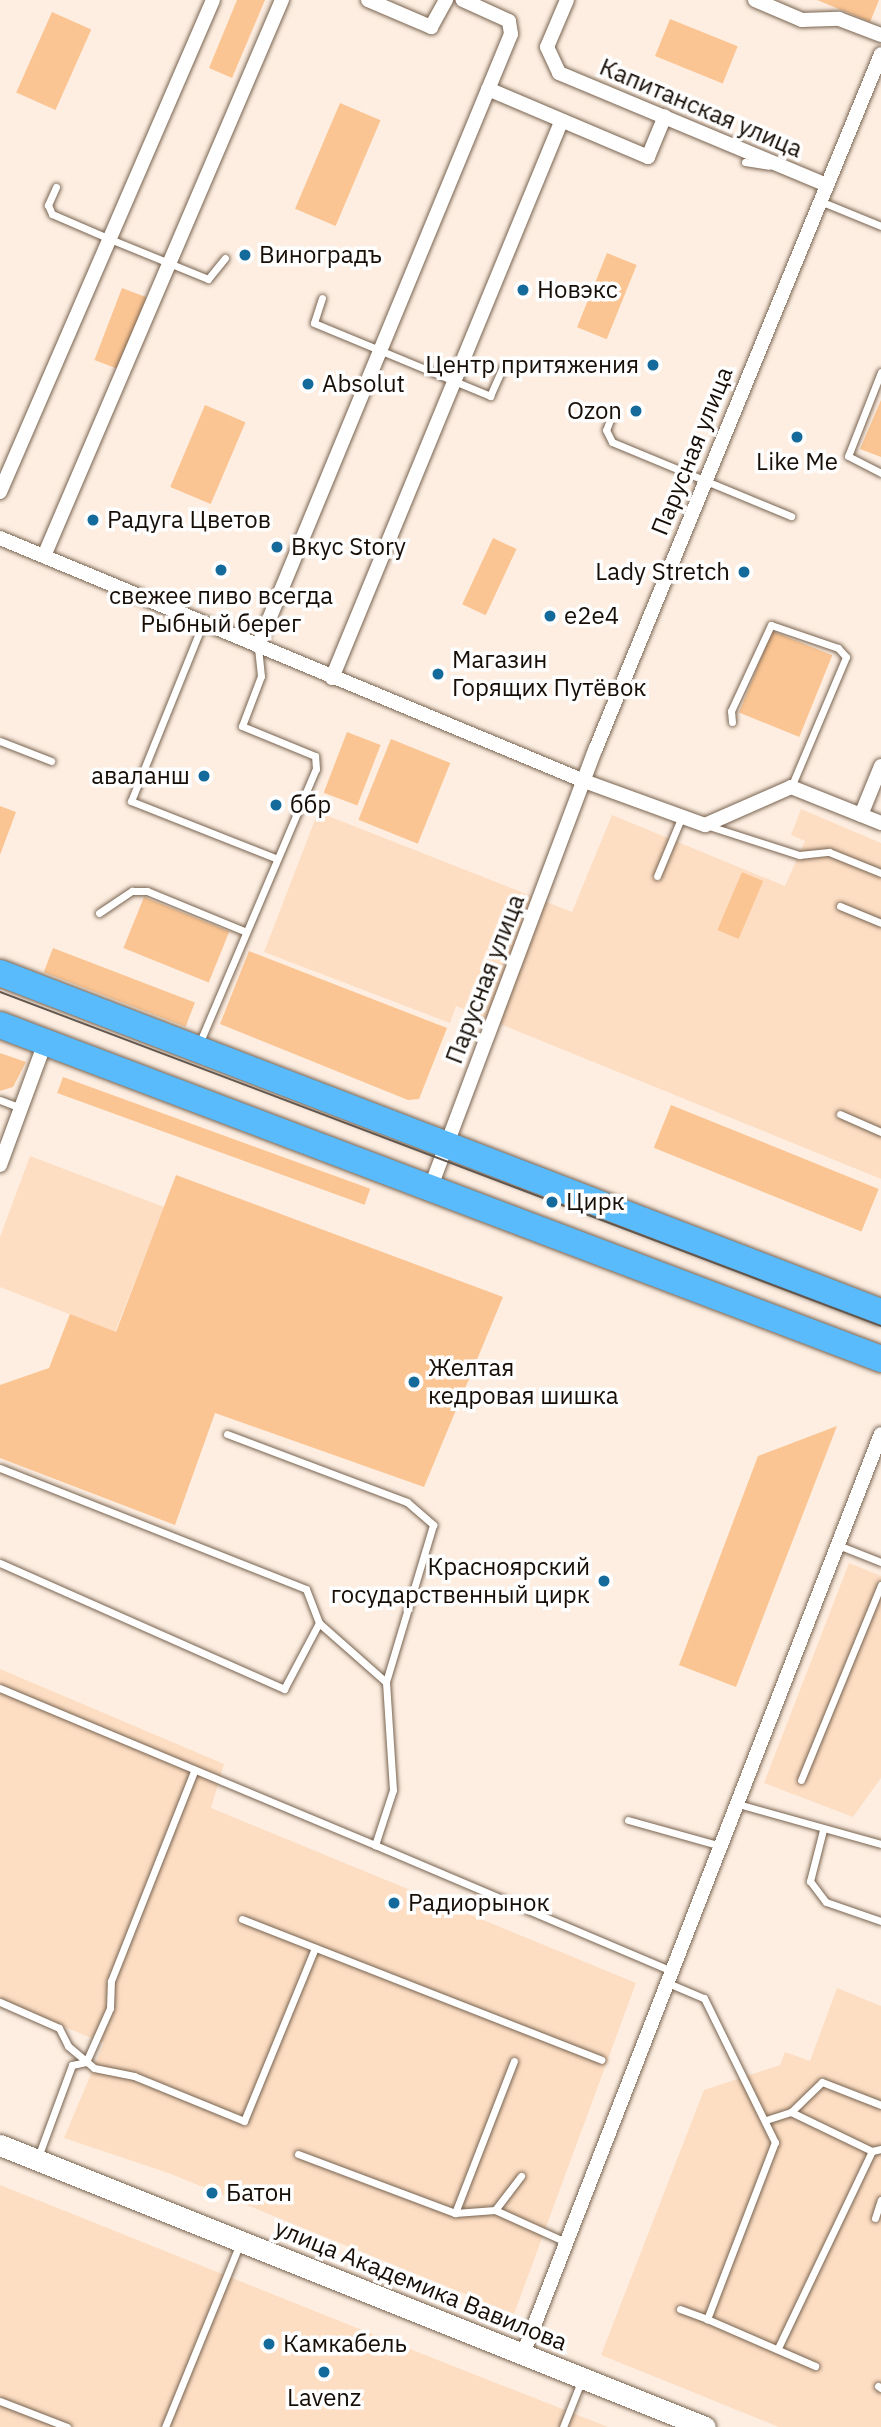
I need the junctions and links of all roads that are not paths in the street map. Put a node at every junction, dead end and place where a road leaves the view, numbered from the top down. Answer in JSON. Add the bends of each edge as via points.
{"nodes":[{"id":1,"x":213,"y":0,"type":"edge"},
{"id":2,"x":282,"y":0,"type":"edge"},
{"id":3,"x":368,"y":0,"type":"edge"},
{"id":4,"x":446,"y":0,"type":"edge"},
{"id":5,"x":463,"y":0,"type":"edge"},
{"id":6,"x":567,"y":0,"type":"edge"},
{"id":7,"x":755,"y":0,"type":"edge"},
{"id":8,"x":881,"y":35,"type":"edge"},
{"id":9,"x":881,"y":54,"type":"edge"},
{"id":10,"x":488,"y":89,"type":"junction"},
{"id":11,"x":665,"y":116,"type":"junction"},
{"id":12,"x":561,"y":121,"type":"junction"},
{"id":13,"x":745,"y":162,"type":"dead end"},
{"id":14,"x":784,"y":169,"type":"junction"},
{"id":15,"x":825,"y":184,"type":"junction"},
{"id":16,"x":56,"y":187,"type":"dead end"},
{"id":17,"x":818,"y":201,"type":"junction"},
{"id":18,"x":881,"y":226,"type":"edge"},
{"id":19,"x":110,"y":239,"type":"junction"},
{"id":20,"x":225,"y":258,"type":"dead end"},
{"id":21,"x":171,"y":264,"type":"junction"},
{"id":22,"x":322,"y":298,"type":"dead end"},
{"id":23,"x":381,"y":351,"type":"junction"},
{"id":24,"x":503,"y":367,"type":"dead end"},
{"id":25,"x":881,"y":372,"type":"edge"},
{"id":26,"x":456,"y":383,"type":"junction"},
{"id":27,"x":613,"y":412,"type":"dead end"},
{"id":28,"x":881,"y":473,"type":"edge"},
{"id":29,"x":706,"y":480,"type":"junction"},
{"id":30,"x":0,"y":492,"type":"edge"},
{"id":31,"x":791,"y":516,"type":"dead end"},
{"id":32,"x":0,"y":538,"type":"edge"},
{"id":33,"x":44,"y":556,"type":"junction"},
{"id":34,"x":202,"y":623,"type":"junction"},
{"id":35,"x":258,"y":646,"type":"junction"},
{"id":36,"x":332,"y":678,"type":"junction"},
{"id":37,"x":732,"y":722,"type":"dead end"},
{"id":38,"x":0,"y":741,"type":"edge"},
{"id":39,"x":51,"y":761,"type":"dead end"},
{"id":40,"x":881,"y":766,"type":"edge"},
{"id":41,"x":584,"y":781,"type":"junction"},
{"id":42,"x":791,"y":787,"type":"junction"},
{"id":43,"x":682,"y":815,"type":"junction"},
{"id":44,"x":861,"y":815,"type":"junction"},
{"id":45,"x":881,"y":823,"type":"edge"},
{"id":46,"x":705,"y":825,"type":"junction"},
{"id":47,"x":275,"y":858,"type":"junction"},
{"id":48,"x":881,"y":873,"type":"edge"},
{"id":49,"x":657,"y":876,"type":"dead end"},
{"id":50,"x":840,"y":906,"type":"dead end"},
{"id":51,"x":99,"y":913,"type":"dead end"},
{"id":52,"x":881,"y":923,"type":"edge"},
{"id":53,"x":244,"y":931,"type":"junction"},
{"id":54,"x":0,"y":973,"type":"edge"},
{"id":55,"x":0,"y":1025,"type":"edge"},
{"id":56,"x":45,"y":1043,"type":"junction"},
{"id":57,"x":197,"y":1048,"type":"junction"},
{"id":58,"x":0,"y":1100,"type":"edge"},
{"id":59,"x":21,"y":1108,"type":"junction"},
{"id":60,"x":840,"y":1114,"type":"dead end"},
{"id":61,"x":881,"y":1132,"type":"edge"},
{"id":62,"x":448,"y":1142,"type":"junction"},
{"id":63,"x":0,"y":1165,"type":"edge"},
{"id":64,"x":430,"y":1189,"type":"junction"},
{"id":65,"x":881,"y":1312,"type":"edge"},
{"id":66,"x":881,"y":1359,"type":"edge"},
{"id":67,"x":227,"y":1434,"type":"dead end"},
{"id":68,"x":881,"y":1434,"type":"edge"},
{"id":69,"x":0,"y":1468,"type":"edge"},
{"id":70,"x":837,"y":1545,"type":"junction"},
{"id":71,"x":881,"y":1562,"type":"edge"},
{"id":72,"x":0,"y":1563,"type":"edge"},
{"id":73,"x":881,"y":1585,"type":"edge"},
{"id":74,"x":319,"y":1623,"type":"junction"},
{"id":75,"x":386,"y":1682,"type":"junction"},
{"id":76,"x":0,"y":1688,"type":"edge"},
{"id":77,"x":194,"y":1771,"type":"junction"},
{"id":78,"x":801,"y":1780,"type":"dead end"},
{"id":79,"x":738,"y":1804,"type":"junction"},
{"id":80,"x":628,"y":1819,"type":"dead end"},
{"id":81,"x":823,"y":1830,"type":"junction"},
{"id":82,"x":881,"y":1844,"type":"edge"},
{"id":83,"x":374,"y":1845,"type":"junction"},
{"id":84,"x":721,"y":1846,"type":"junction"},
{"id":85,"x":243,"y":1919,"type":"dead end"},
{"id":86,"x":881,"y":1921,"type":"edge"},
{"id":87,"x":315,"y":1948,"type":"junction"},
{"id":88,"x":671,"y":1978,"type":"junction"},
{"id":89,"x":0,"y":2002,"type":"edge"},
{"id":90,"x":601,"y":2060,"type":"dead end"},
{"id":91,"x":513,"y":2061,"type":"dead end"},
{"id":92,"x":86,"y":2062,"type":"junction"},
{"id":93,"x":881,"y":2105,"type":"edge"},
{"id":94,"x":791,"y":2112,"type":"junction"},
{"id":95,"x":766,"y":2120,"type":"junction"},
{"id":96,"x":0,"y":2145,"type":"edge"},
{"id":97,"x":881,"y":2149,"type":"edge"},
{"id":98,"x":872,"y":2151,"type":"junction"},
{"id":99,"x":298,"y":2154,"type":"dead end"},
{"id":100,"x":37,"y":2161,"type":"junction"},
{"id":101,"x":521,"y":2176,"type":"dead end"},
{"id":102,"x":881,"y":2200,"type":"edge"},
{"id":103,"x":495,"y":2210,"type":"junction"},
{"id":104,"x":455,"y":2213,"type":"junction"},
{"id":105,"x":875,"y":2218,"type":"dead end"},
{"id":106,"x":240,"y":2242,"type":"junction"},
{"id":107,"x":566,"y":2242,"type":"junction"},
{"id":108,"x":680,"y":2309,"type":"dead end"},
{"id":109,"x":707,"y":2319,"type":"junction"},
{"id":110,"x":778,"y":2348,"type":"junction"},
{"id":111,"x":523,"y":2354,"type":"junction"},
{"id":112,"x":815,"y":2367,"type":"dead end"},
{"id":113,"x":582,"y":2378,"type":"junction"},
{"id":114,"x":0,"y":2400,"type":"edge"},
{"id":115,"x":67,"y":2427,"type":"edge"},
{"id":116,"x":165,"y":2427,"type":"edge"},
{"id":117,"x":563,"y":2427,"type":"edge"},
{"id":118,"x":705,"y":2427,"type":"edge"}],
"edges":[{"from":1,"to":19,"type":"street"},
{"from":2,"to":21,"type":"street"},
{"from":3,"to":4,"type":"street","via":[[431,27]]},
{"from":5,"to":10,"type":"street","via":[[509,21],[511,34]]},
{"from":6,"to":11,"type":"street","name":"Капитанская улица","via":[[547,47],[559,74]]},
{"from":7,"to":8,"type":"street","via":[[802,20],[839,19]]},
{"from":9,"to":15,"type":"street","name":"Парусная улица"},
{"from":10,"to":12,"type":"street"},
{"from":10,"to":23,"type":"street"},
{"from":11,"to":12,"type":"street","via":[[648,157]]},
{"from":11,"to":14,"type":"street","name":"Капитанская улица"},
{"from":12,"to":26,"type":"street"},
{"from":13,"to":14,"type":"lane"},
{"from":14,"to":15,"type":"street","name":"Капитанская улица"},
{"from":15,"to":17,"type":"street","name":"Парусная улица"},
{"from":16,"to":19,"type":"lane","via":[[48,205],[52,214]]},
{"from":17,"to":18,"type":"lane"},
{"from":17,"to":29,"type":"street","name":"Парусная улица"},
{"from":19,"to":21,"type":"lane"},
{"from":19,"to":30,"type":"street"},
{"from":20,"to":21,"type":"lane","via":[[208,279]]},
{"from":21,"to":33,"type":"street"},
{"from":22,"to":23,"type":"lane","via":[[314,323]]},
{"from":23,"to":26,"type":"lane"},
{"from":23,"to":35,"type":"street"},
{"from":24,"to":26,"type":"lane","via":[[490,396]]},
{"from":25,"to":28,"type":"lane","via":[[848,450],[854,461]]},
{"from":26,"to":36,"type":"street"},
{"from":27,"to":29,"type":"lane","via":[[606,430],[612,442]]},
{"from":29,"to":31,"type":"lane"},
{"from":29,"to":41,"type":"street","name":"Парусная улица"},
{"from":32,"to":33,"type":"street"},
{"from":33,"to":34,"type":"street"},
{"from":34,"to":35,"type":"street"},
{"from":34,"to":47,"type":"lane","via":[[131,801]]},
{"from":35,"to":36,"type":"street"},
{"from":35,"to":47,"type":"lane","via":[[261,676],[242,726],[315,757],[288,842]]},
{"from":36,"to":41,"type":"street"},
{"from":37,"to":42,"type":"lane","via":[[731,711],[771,625],[838,648],[846,657]]},
{"from":38,"to":39,"type":"lane"},
{"from":40,"to":44,"type":"street"},
{"from":41,"to":43,"type":"street"},
{"from":41,"to":62,"type":"street","name":"Парусная улица"},
{"from":42,"to":44,"type":"street"},
{"from":42,"to":46,"type":"street"},
{"from":43,"to":46,"type":"street"},
{"from":43,"to":49,"type":"lane"},
{"from":44,"to":45,"type":"street"},
{"from":46,"to":48,"type":"lane","via":[[799,855],[829,852]]},
{"from":47,"to":53,"type":"lane"},
{"from":50,"to":52,"type":"lane"},
{"from":51,"to":53,"type":"lane","via":[[132,891],[147,891]]},
{"from":53,"to":57,"type":"lane"},
{"from":54,"to":57,"type":"highway"},
{"from":55,"to":56,"type":"highway"},
{"from":56,"to":59,"type":"street"},
{"from":56,"to":64,"type":"highway"},
{"from":57,"to":62,"type":"highway"},
{"from":58,"to":59,"type":"lane"},
{"from":59,"to":63,"type":"street"},
{"from":60,"to":61,"type":"lane"},
{"from":62,"to":64,"type":"street","name":"Парусная улица"},
{"from":62,"to":65,"type":"highway"},
{"from":64,"to":66,"type":"highway"},
{"from":67,"to":75,"type":"lane","via":[[407,1502],[433,1525]]},
{"from":68,"to":70,"type":"street"},
{"from":69,"to":74,"type":"lane","via":[[306,1589]]},
{"from":70,"to":71,"type":"lane"},
{"from":70,"to":79,"type":"street"},
{"from":72,"to":74,"type":"lane","via":[[284,1689]]},
{"from":73,"to":78,"type":"lane"},
{"from":74,"to":75,"type":"lane"},
{"from":75,"to":83,"type":"lane","via":[[393,1790]]},
{"from":76,"to":77,"type":"lane"},
{"from":77,"to":83,"type":"lane"},
{"from":77,"to":92,"type":"lane"},
{"from":79,"to":81,"type":"lane"},
{"from":79,"to":84,"type":"street"},
{"from":80,"to":84,"type":"lane"},
{"from":81,"to":82,"type":"lane"},
{"from":81,"to":86,"type":"lane","via":[[810,1881],[826,1902]]},
{"from":83,"to":88,"type":"lane"},
{"from":84,"to":88,"type":"street"},
{"from":85,"to":87,"type":"lane"},
{"from":87,"to":90,"type":"lane"},
{"from":87,"to":92,"type":"lane","via":[[244,2121]]},
{"from":88,"to":95,"type":"lane","via":[[704,1998]]},
{"from":88,"to":107,"type":"street"},
{"from":89,"to":92,"type":"lane","via":[[59,2028]]},
{"from":91,"to":104,"type":"lane"},
{"from":92,"to":100,"type":"lane","via":[[72,2065]]},
{"from":93,"to":94,"type":"lane","via":[[822,2082]]},
{"from":94,"to":95,"type":"lane"},
{"from":94,"to":98,"type":"lane"},
{"from":95,"to":109,"type":"lane","via":[[775,2142]]},
{"from":96,"to":100,"type":"street","name":"улица Академика Вавилова"},
{"from":97,"to":98,"type":"lane"},
{"from":98,"to":110,"type":"lane"},
{"from":99,"to":104,"type":"lane"},
{"from":100,"to":106,"type":"street","name":"улица Академика Вавилова"},
{"from":101,"to":103,"type":"lane"},
{"from":102,"to":105,"type":"lane"},
{"from":103,"to":104,"type":"lane"},
{"from":103,"to":107,"type":"lane"},
{"from":106,"to":111,"type":"street","name":"улица Академика Вавилова"},
{"from":106,"to":116,"type":"lane"},
{"from":107,"to":111,"type":"street"},
{"from":108,"to":109,"type":"lane"},
{"from":109,"to":110,"type":"lane"},
{"from":110,"to":112,"type":"lane"},
{"from":111,"to":113,"type":"street","name":"улица Академика Вавилова"},
{"from":113,"to":117,"type":"lane"},
{"from":113,"to":118,"type":"street","name":"улица Академика Вавилова"},
{"from":114,"to":115,"type":"lane"}]}
